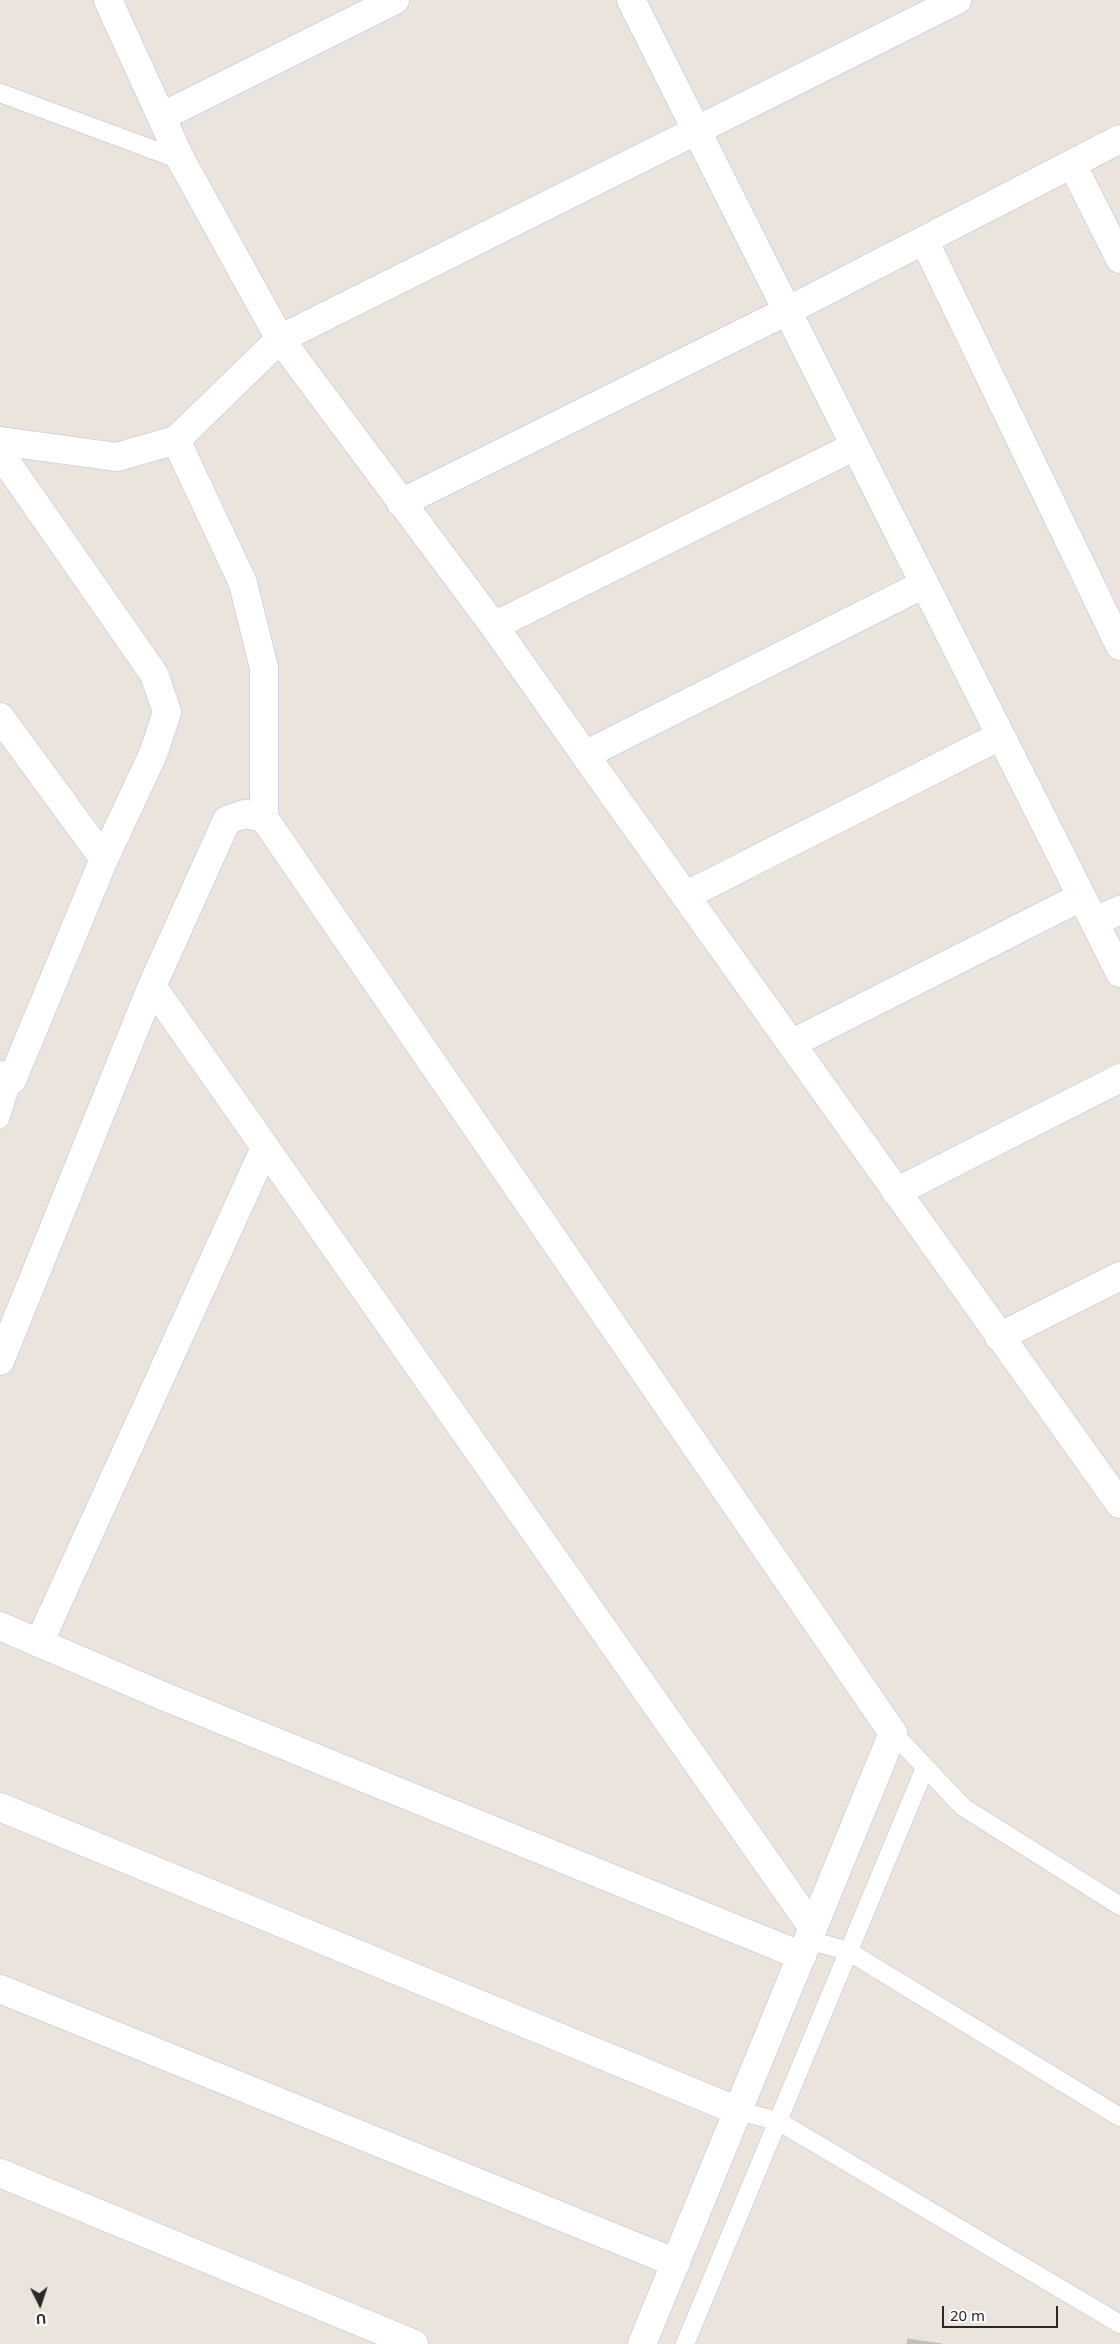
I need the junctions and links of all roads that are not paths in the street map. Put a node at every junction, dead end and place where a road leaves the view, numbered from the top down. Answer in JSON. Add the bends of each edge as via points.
{"nodes":[{"id":1,"x":108,"y":0,"type":"edge"},
{"id":2,"x":395,"y":0,"type":"edge"},
{"id":3,"x":631,"y":0,"type":"edge"},
{"id":4,"x":957,"y":0,"type":"edge"},
{"id":5,"x":0,"y":94,"type":"edge"},
{"id":6,"x":163,"y":116,"type":"junction"},
{"id":7,"x":697,"y":132,"type":"junction"},
{"id":8,"x":1120,"y":139,"type":"edge"},
{"id":9,"x":182,"y":160,"type":"junction"},
{"id":10,"x":1072,"y":164,"type":"junction"},
{"id":11,"x":924,"y":240,"type":"junction"},
{"id":12,"x":1120,"y":259,"type":"edge"},
{"id":13,"x":789,"y":310,"type":"junction"},
{"id":14,"x":280,"y":340,"type":"junction"},
{"id":15,"x":176,"y":440,"type":"junction"},
{"id":16,"x":0,"y":441,"type":"edge"},
{"id":17,"x":856,"y":446,"type":"junction"},
{"id":18,"x":0,"y":453,"type":"edge"},
{"id":19,"x":400,"y":503,"type":"junction"},
{"id":20,"x":924,"y":584,"type":"junction"},
{"id":21,"x":494,"y":626,"type":"junction"},
{"id":22,"x":1120,"y":646,"type":"edge"},
{"id":23,"x":0,"y":717,"type":"edge"},
{"id":24,"x":1000,"y":736,"type":"junction"},
{"id":25,"x":584,"y":755,"type":"junction"},
{"id":26,"x":264,"y":818,"type":"junction"},
{"id":27,"x":104,"y":859,"type":"junction"},
{"id":28,"x":685,"y":896,"type":"junction"},
{"id":29,"x":1081,"y":897,"type":"junction"},
{"id":30,"x":1120,"y":910,"type":"edge"},
{"id":31,"x":1094,"y":922,"type":"junction"},
{"id":32,"x":1120,"y":973,"type":"edge"},
{"id":33,"x":152,"y":986,"type":"junction"},
{"id":34,"x":791,"y":1044,"type":"junction"},
{"id":35,"x":6,"y":1077,"type":"edge"},
{"id":36,"x":1120,"y":1078,"type":"edge"},
{"id":37,"x":0,"y":1119,"type":"edge"},
{"id":38,"x":265,"y":1148,"type":"junction"},
{"id":39,"x":896,"y":1192,"type":"junction"},
{"id":40,"x":1120,"y":1276,"type":"edge"},
{"id":41,"x":999,"y":1337,"type":"junction"},
{"id":42,"x":0,"y":1361,"type":"edge"},
{"id":43,"x":1116,"y":1493,"type":"edge"},
{"id":44,"x":0,"y":1626,"type":"edge"},
{"id":45,"x":40,"y":1643,"type":"junction"},
{"id":46,"x":893,"y":1734,"type":"junction"},
{"id":47,"x":925,"y":1768,"type":"junction"},
{"id":48,"x":0,"y":1806,"type":"edge"},
{"id":49,"x":1120,"y":1906,"type":"edge"},
{"id":50,"x":807,"y":1941,"type":"junction"},
{"id":51,"x":848,"y":1951,"type":"junction"},
{"id":52,"x":0,"y":1989,"type":"edge"},
{"id":53,"x":738,"y":2111,"type":"junction"},
{"id":54,"x":1120,"y":2117,"type":"edge"},
{"id":55,"x":778,"y":2121,"type":"junction"},
{"id":56,"x":0,"y":2173,"type":"edge"},
{"id":57,"x":676,"y":2263,"type":"junction"},
{"id":58,"x":1120,"y":2324,"type":"edge"},
{"id":59,"x":414,"y":2344,"type":"edge"},
{"id":60,"x":642,"y":2344,"type":"edge"},
{"id":61,"x":685,"y":2344,"type":"edge"}],
"edges":[{"from":1,"to":6,"type":"street"},
{"from":2,"to":6,"type":"street"},
{"from":3,"to":7,"type":"street"},
{"from":4,"to":7,"type":"street"},
{"from":5,"to":9,"type":"lane"},
{"from":6,"to":9,"type":"street"},
{"from":7,"to":13,"type":"street"},
{"from":7,"to":14,"type":"street"},
{"from":8,"to":10,"type":"street"},
{"from":9,"to":14,"type":"street"},
{"from":10,"to":11,"type":"street"},
{"from":10,"to":12,"type":"street"},
{"from":11,"to":13,"type":"street"},
{"from":11,"to":22,"type":"street"},
{"from":13,"to":17,"type":"street"},
{"from":13,"to":19,"type":"street"},
{"from":14,"to":15,"type":"street"},
{"from":14,"to":19,"type":"street"},
{"from":15,"to":16,"type":"street","via":[[116,457]]},
{"from":15,"to":26,"type":"street","via":[[243,583],[264,668]]},
{"from":17,"to":20,"type":"street"},
{"from":17,"to":21,"type":"street"},
{"from":18,"to":27,"type":"street","via":[[154,674],[167,712],[154,752]]},
{"from":19,"to":21,"type":"street"},
{"from":20,"to":24,"type":"street"},
{"from":20,"to":25,"type":"street"},
{"from":21,"to":25,"type":"street"},
{"from":23,"to":27,"type":"street"},
{"from":24,"to":28,"type":"street"},
{"from":24,"to":29,"type":"street"},
{"from":25,"to":28,"type":"street"},
{"from":26,"to":33,"type":"street","via":[[246,814],[227,820]]},
{"from":26,"to":46,"type":"street"},
{"from":27,"to":35,"type":"street"},
{"from":28,"to":34,"type":"street"},
{"from":29,"to":31,"type":"street"},
{"from":29,"to":34,"type":"street"},
{"from":30,"to":31,"type":"street"},
{"from":31,"to":32,"type":"street"},
{"from":33,"to":38,"type":"street"},
{"from":33,"to":42,"type":"street"},
{"from":34,"to":39,"type":"street"},
{"from":35,"to":37,"type":"lane"},
{"from":36,"to":39,"type":"street"},
{"from":38,"to":45,"type":"street"},
{"from":38,"to":50,"type":"street"},
{"from":39,"to":41,"type":"street"},
{"from":40,"to":41,"type":"street"},
{"from":41,"to":43,"type":"street"},
{"from":44,"to":45,"type":"street"},
{"from":45,"to":50,"type":"street","via":[[164,1696]]},
{"from":46,"to":47,"type":"lane"},
{"from":46,"to":50,"type":"street"},
{"from":47,"to":49,"type":"lane","via":[[963,1807]]},
{"from":47,"to":51,"type":"lane"},
{"from":48,"to":53,"type":"street"},
{"from":50,"to":51,"type":"lane"},
{"from":50,"to":53,"type":"street"},
{"from":51,"to":54,"type":"lane"},
{"from":51,"to":55,"type":"lane"},
{"from":52,"to":57,"type":"street"},
{"from":53,"to":55,"type":"lane"},
{"from":53,"to":57,"type":"street"},
{"from":55,"to":58,"type":"lane"},
{"from":55,"to":61,"type":"lane"},
{"from":56,"to":59,"type":"street"},
{"from":57,"to":60,"type":"street"}]}
